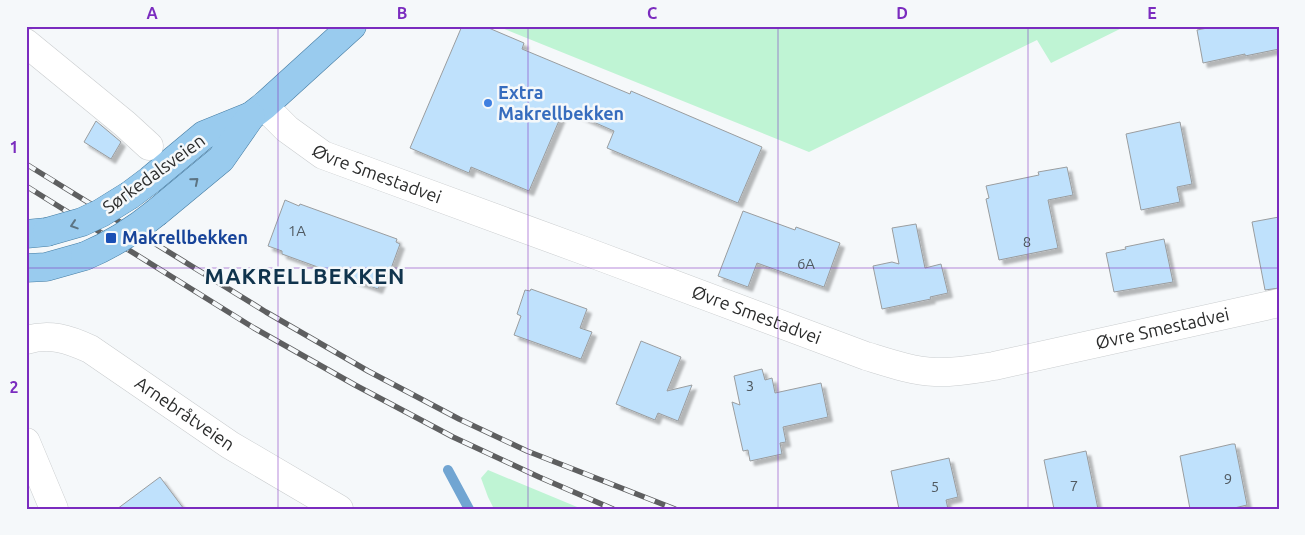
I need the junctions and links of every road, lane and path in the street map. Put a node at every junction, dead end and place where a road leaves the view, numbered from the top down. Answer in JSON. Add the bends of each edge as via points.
{"nodes":[{"id":1,"x":352,"y":26,"type":"edge"},
{"id":2,"x":26,"y":43,"type":"edge"},
{"id":3,"x":258,"y":111,"type":"junction"},
{"id":4,"x":149,"y":146,"type":"dead end"},
{"id":5,"x":37,"y":233,"type":"edge"},
{"id":6,"x":26,"y":268,"type":"edge"},
{"id":7,"x":1279,"y":303,"type":"edge"},
{"id":8,"x":26,"y":340,"type":"edge"},
{"id":9,"x":26,"y":442,"type":"edge"},
{"id":10,"x":54,"y":509,"type":"edge"},
{"id":11,"x":339,"y":509,"type":"edge"}],
"edges":[{"from":1,"to":3,"type":"main road","name":"Sørkedalsveien"},
{"from":2,"to":4,"type":"street"},
{"from":3,"to":5,"type":"main road","name":"Sørkedalsveien","one_way":true,"bridge":true,"via":[[204,135],[130,195],[101,214]]},
{"from":6,"to":3,"type":"main road","name":"Sørkedalsveien","one_way":true,"bridge":true,"via":[[46,267],[85,256],[122,237],[222,159]]},
{"from":3,"to":7,"type":"street","name":"Øvre Smestadvei","via":[[323,155],[902,367],[934,372],[994,366]]},
{"from":8,"to":11,"type":"street","name":"Arnebråtveien","via":[[52,337],[71,340],[90,349],[230,445]]},
{"from":9,"to":10,"type":"street"}]}
